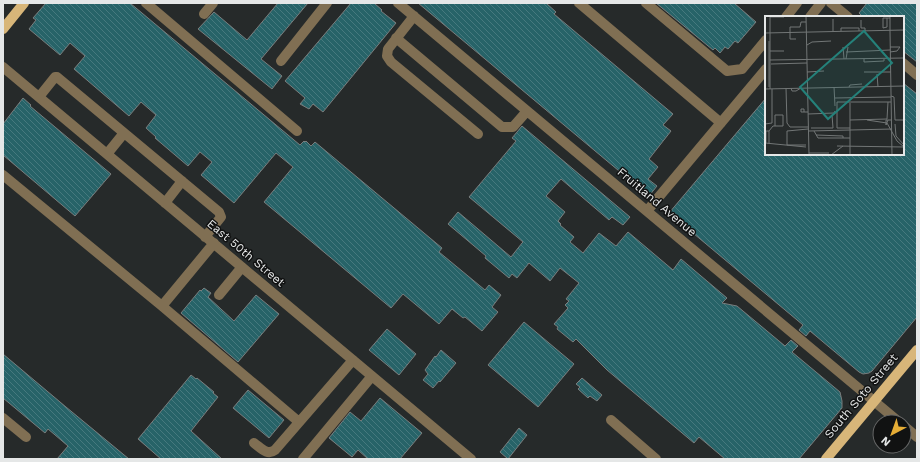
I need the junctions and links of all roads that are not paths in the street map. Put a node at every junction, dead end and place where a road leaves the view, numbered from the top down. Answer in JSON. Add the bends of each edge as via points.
{"nodes":[{"id":1,"x":24,"y":3,"type":"edge"},
{"id":2,"x":146,"y":3,"type":"edge"},
{"id":3,"x":213,"y":3,"type":"edge"},
{"id":4,"x":327,"y":3,"type":"edge"},
{"id":5,"x":398,"y":3,"type":"edge"},
{"id":6,"x":579,"y":3,"type":"edge"},
{"id":7,"x":646,"y":3,"type":"edge"},
{"id":8,"x":797,"y":3,"type":"edge"},
{"id":9,"x":821,"y":3,"type":"edge"},
{"id":10,"x":831,"y":3,"type":"edge"},
{"id":11,"x":204,"y":14,"type":"dead end"},
{"id":12,"x":414,"y":16,"type":"junction"},
{"id":13,"x":787,"y":16,"type":"edge"},
{"id":14,"x":811,"y":16,"type":"edge"},
{"id":15,"x":847,"y":16,"type":"edge"},
{"id":16,"x":3,"y":28,"type":"edge"},
{"id":17,"x":396,"y":38,"type":"junction"},
{"id":18,"x":765,"y":41,"type":"edge"},
{"id":19,"x":281,"y":61,"type":"dead end"},
{"id":20,"x":904,"y":64,"type":"edge"},
{"id":21,"x":3,"y":67,"type":"edge"},
{"id":22,"x":765,"y":70,"type":"edge"},
{"id":23,"x":917,"y":75,"type":"edge"},
{"id":24,"x":39,"y":97,"type":"junction"},
{"id":25,"x":526,"y":110,"type":"junction"},
{"id":26,"x":721,"y":123,"type":"junction"},
{"id":27,"x":297,"y":131,"type":"dead end"},
{"id":28,"x":124,"y":133,"type":"junction"},
{"id":29,"x":478,"y":134,"type":"dead end"},
{"id":30,"x":107,"y":154,"type":"junction"},
{"id":31,"x":3,"y":175,"type":"edge"},
{"id":32,"x":182,"y":181,"type":"junction"},
{"id":33,"x":165,"y":203,"type":"junction"},
{"id":34,"x":647,"y":211,"type":"junction"},
{"id":35,"x":205,"y":237,"type":"junction"},
{"id":36,"x":214,"y":244,"type":"junction"},
{"id":37,"x":242,"y":267,"type":"junction"},
{"id":38,"x":219,"y":295,"type":"dead end"},
{"id":39,"x":162,"y":306,"type":"junction"},
{"id":40,"x":917,"y":350,"type":"edge"},
{"id":41,"x":352,"y":360,"type":"junction"},
{"id":42,"x":372,"y":376,"type":"junction"},
{"id":43,"x":874,"y":402,"type":"junction"},
{"id":44,"x":889,"y":414,"type":"edge"},
{"id":45,"x":3,"y":418,"type":"edge"},
{"id":46,"x":612,"y":420,"type":"dead end"},
{"id":47,"x":299,"y":422,"type":"junction"},
{"id":48,"x":26,"y":437,"type":"dead end"},
{"id":49,"x":254,"y":443,"type":"dead end"},
{"id":50,"x":303,"y":459,"type":"edge"},
{"id":51,"x":471,"y":459,"type":"edge"},
{"id":52,"x":656,"y":459,"type":"edge"},
{"id":53,"x":826,"y":459,"type":"edge"}],
"edges":[{"from":1,"to":16,"type":"main road"},
{"from":2,"to":27,"type":"street"},
{"from":3,"to":11,"type":"street"},
{"from":4,"to":19,"type":"street"},
{"from":5,"to":12,"type":"street","name":"Fruitland Avenue"},
{"from":6,"to":26,"type":"street"},
{"from":7,"to":18,"type":"street","via":[[726,71],[742,69]]},
{"from":8,"to":13,"type":"street"},
{"from":9,"to":14,"type":"street"},
{"from":10,"to":15,"type":"street"},
{"from":12,"to":17,"type":"street"},
{"from":12,"to":25,"type":"street","name":"Fruitland Avenue"},
{"from":17,"to":25,"type":"street","via":[[502,127],[512,127]]},
{"from":17,"to":29,"type":"street","via":[[388,49],[387,56],[391,62]]},
{"from":20,"to":23,"type":"street"},
{"from":21,"to":24,"type":"street","name":"East 50th Street"},
{"from":22,"to":26,"type":"street"},
{"from":24,"to":28,"type":"street","via":[[57,77]]},
{"from":24,"to":30,"type":"street","name":"East 50th Street"},
{"from":25,"to":34,"type":"street","name":"Fruitland Avenue"},
{"from":26,"to":34,"type":"street"},
{"from":28,"to":30,"type":"street"},
{"from":28,"to":32,"type":"street"},
{"from":30,"to":33,"type":"street","name":"East 50th Street"},
{"from":31,"to":39,"type":"street"},
{"from":32,"to":33,"type":"street"},
{"from":32,"to":35,"type":"street","via":[[221,213],[221,218]]},
{"from":33,"to":35,"type":"street","name":"East 50th Street"},
{"from":34,"to":43,"type":"street","name":"Fruitland Avenue"},
{"from":35,"to":36,"type":"street","name":"East 50th Street"},
{"from":36,"to":37,"type":"street","name":"East 50th Street"},
{"from":36,"to":39,"type":"street"},
{"from":37,"to":38,"type":"street"},
{"from":37,"to":41,"type":"street","name":"East 50th Street"},
{"from":39,"to":47,"type":"street"},
{"from":40,"to":43,"type":"main road","name":"South Soto Street"},
{"from":41,"to":42,"type":"street","name":"East 50th Street"},
{"from":41,"to":47,"type":"street"},
{"from":42,"to":50,"type":"street"},
{"from":42,"to":51,"type":"street","name":"East 50th Street"},
{"from":43,"to":44,"type":"street","name":"Fruitland Avenue"},
{"from":43,"to":53,"type":"main road","name":"South Soto Street"},
{"from":45,"to":48,"type":"street"},
{"from":46,"to":52,"type":"street"},
{"from":47,"to":49,"type":"street","via":[[271,453],[267,453]]}]}
